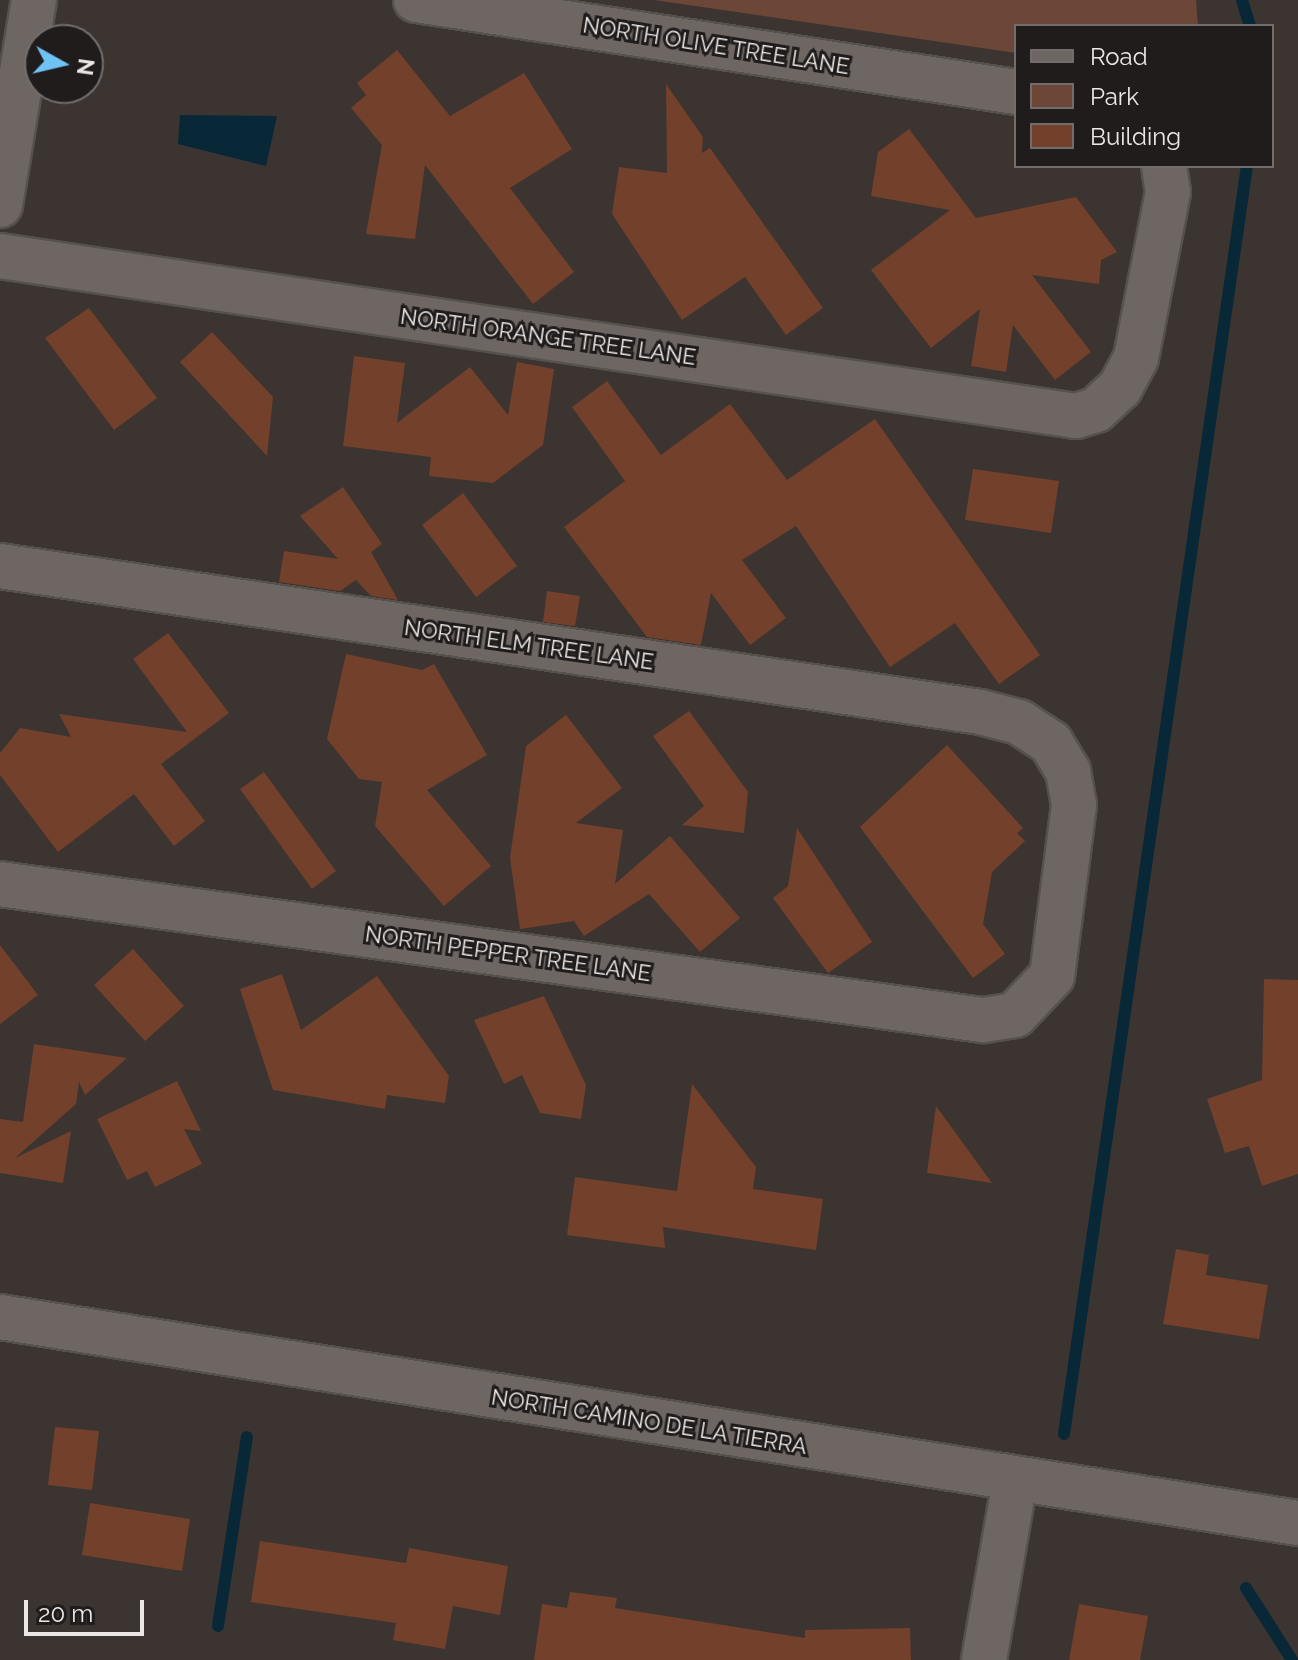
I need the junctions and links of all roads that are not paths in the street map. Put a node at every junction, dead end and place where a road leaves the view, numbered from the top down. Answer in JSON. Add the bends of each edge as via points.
{"nodes":[{"id":1,"x":34,"y":0,"type":"edge"},
{"id":2,"x":416,"y":0,"type":"edge"},
{"id":3,"x":1014,"y":92,"type":"edge"},
{"id":4,"x":1164,"y":168,"type":"edge"},
{"id":5,"x":0,"y":205,"type":"edge"},
{"id":6,"x":0,"y":256,"type":"edge"},
{"id":7,"x":0,"y":566,"type":"edge"},
{"id":8,"x":0,"y":884,"type":"edge"},
{"id":9,"x":1015,"y":1015,"type":"joint"},
{"id":10,"x":0,"y":1317,"type":"edge"},
{"id":11,"x":1015,"y":1481,"type":"junction"},
{"id":12,"x":1298,"y":1523,"type":"edge"},
{"id":13,"x":984,"y":1660,"type":"edge"}],
"edges":[{"from":1,"to":5,"type":"street"},
{"from":2,"to":3,"type":"street","name":"NORTH OLIVE TREE LANE"},
{"from":4,"to":6,"type":"street","name":"NORTH ORANGE TREE LANE","via":[[1168,192],[1145,327],[1120,388],[1096,410],[1076,416]]},
{"from":7,"to":9,"type":"street","name":"NORTH ELM TREE LANE","via":[[1019,722],[1051,743],[1068,771],[1073,852],[1052,976]]},
{"from":8,"to":9,"type":"street","name":"NORTH PEPPER TREE LANE","via":[[982,1020]]},
{"from":10,"to":11,"type":"street","name":"NORTH CAMINO DE LA TIERRA"},
{"from":11,"to":12,"type":"street","name":"NORTH CAMINO DE LA TIERRA"},
{"from":11,"to":13,"type":"street"}]}
